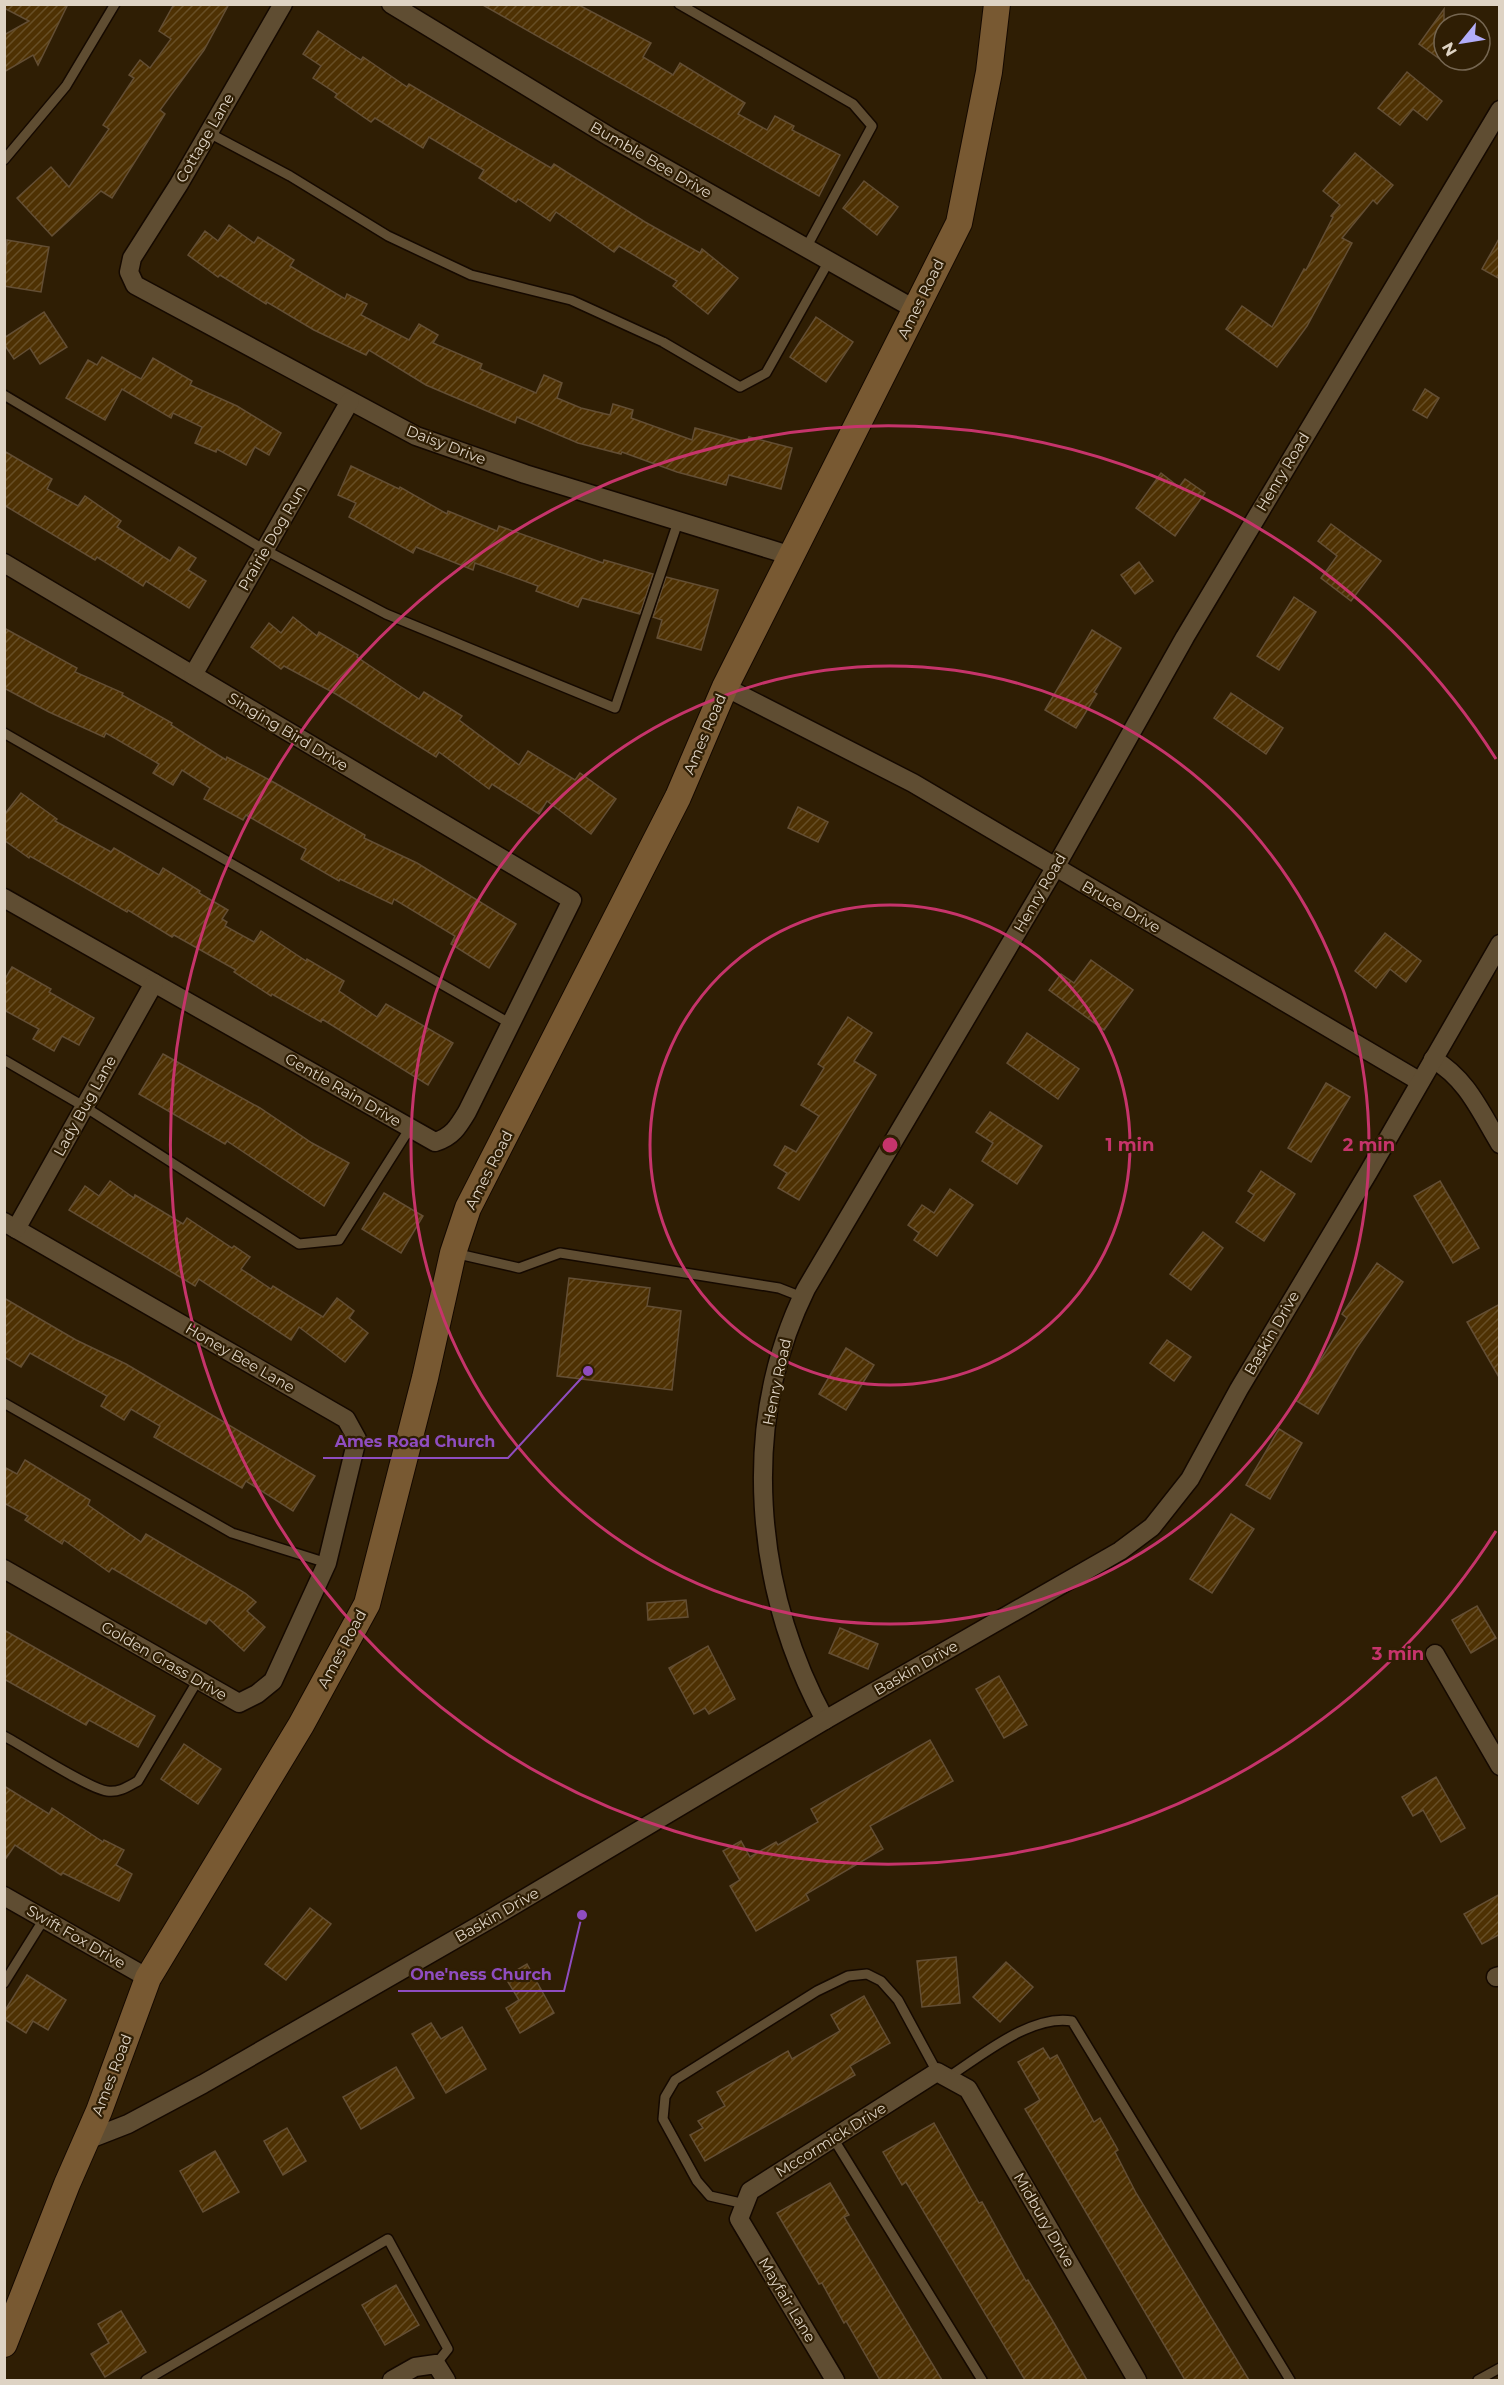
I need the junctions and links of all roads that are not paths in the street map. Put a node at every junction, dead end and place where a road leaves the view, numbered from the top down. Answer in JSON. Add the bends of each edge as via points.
{"nodes":[{"id":1,"x":115,"y":4,"type":"edge"},
{"id":2,"x":283,"y":4,"type":"edge"},
{"id":3,"x":391,"y":4,"type":"edge"},
{"id":4,"x":679,"y":4,"type":"edge"},
{"id":5,"x":997,"y":4,"type":"edge"},
{"id":6,"x":1500,"y":110,"type":"edge"},
{"id":7,"x":209,"y":132,"type":"junction"},
{"id":8,"x":4,"y":160,"type":"edge"},
{"id":9,"x":806,"y":248,"type":"junction"},
{"id":10,"x":829,"y":261,"type":"junction"},
{"id":11,"x":129,"y":272,"type":"joint"},
{"id":12,"x":916,"y":310,"type":"junction"},
{"id":13,"x":4,"y":395,"type":"edge"},
{"id":14,"x":350,"y":401,"type":"junction"},
{"id":15,"x":678,"y":522,"type":"junction"},
{"id":16,"x":265,"y":550,"type":"junction"},
{"id":17,"x":792,"y":556,"type":"junction"},
{"id":18,"x":4,"y":563,"type":"edge"},
{"id":19,"x":193,"y":675,"type":"junction"},
{"id":20,"x":725,"y":687,"type":"junction"},
{"id":21,"x":4,"y":733,"type":"edge"},
{"id":22,"x":1055,"y":868,"type":"junction"},
{"id":23,"x":4,"y":898,"type":"edge"},
{"id":24,"x":572,"y":900,"type":"joint"},
{"id":25,"x":1500,"y":944,"type":"edge"},
{"id":26,"x":154,"y":983,"type":"junction"},
{"id":27,"x":511,"y":1024,"type":"junction"},
{"id":28,"x":1433,"y":1059,"type":"junction"},
{"id":29,"x":4,"y":1060,"type":"edge"},
{"id":30,"x":1419,"y":1081,"type":"junction"},
{"id":31,"x":85,"y":1107,"type":"junction"},
{"id":32,"x":410,"y":1128,"type":"junction"},
{"id":33,"x":1500,"y":1144,"type":"edge"},
{"id":34,"x":10,"y":1225,"type":"edge"},
{"id":35,"x":453,"y":1253,"type":"junction"},
{"id":36,"x":802,"y":1297,"type":"junction"},
{"id":37,"x":4,"y":1403,"type":"edge"},
{"id":38,"x":327,"y":1563,"type":"junction"},
{"id":39,"x":4,"y":1569,"type":"edge"},
{"id":40,"x":1435,"y":1654,"type":"dead end"},
{"id":41,"x":198,"y":1680,"type":"junction"},
{"id":42,"x":825,"y":1719,"type":"junction"},
{"id":43,"x":4,"y":1736,"type":"edge"},
{"id":44,"x":1500,"y":1766,"type":"edge"},
{"id":45,"x":4,"y":1896,"type":"edge"},
{"id":46,"x":44,"y":1919,"type":"junction"},
{"id":47,"x":148,"y":1978,"type":"junction"},
{"id":48,"x":4,"y":1983,"type":"edge"},
{"id":49,"x":942,"y":2075,"type":"junction"},
{"id":50,"x":833,"y":2138,"type":"junction"},
{"id":51,"x":87,"y":2140,"type":"junction"},
{"id":52,"x":742,"y":2211,"type":"junction"},
{"id":53,"x":4,"y":2344,"type":"edge"},
{"id":54,"x":436,"y":2364,"type":"junction"},
{"id":55,"x":1500,"y":2367,"type":"edge"},
{"id":56,"x":146,"y":2380,"type":"edge"},
{"id":57,"x":392,"y":2380,"type":"edge"},
{"id":58,"x":446,"y":2380,"type":"edge"},
{"id":59,"x":835,"y":2380,"type":"edge"},
{"id":60,"x":982,"y":2380,"type":"edge"},
{"id":61,"x":1137,"y":2380,"type":"edge"},
{"id":62,"x":1290,"y":2380,"type":"edge"},
{"id":63,"x":1478,"y":2380,"type":"edge"}],
"edges":[{"from":1,"to":8,"type":"lane","via":[[66,86]]},
{"from":2,"to":7,"type":"street","name":"Cottage Lane"},
{"from":3,"to":9,"type":"street","name":"Bumble Bee Drive","via":[[610,137]]},
{"from":4,"to":9,"type":"lane","via":[[853,104],[872,126]]},
{"from":5,"to":12,"type":"street","name":"Ames Road","via":[[989,72],[959,223]]},
{"from":6,"to":22,"type":"street","name":"Henry Road","via":[[1185,637]]},
{"from":7,"to":10,"type":"lane","via":[[388,236],[471,275],[571,300],[663,342],[740,387],[766,373]]},
{"from":7,"to":11,"type":"street","name":"Cottage Lane","via":[[132,258]]},
{"from":9,"to":10,"type":"street","name":"Bumble Bee Drive"},
{"from":10,"to":12,"type":"street","name":"Bumble Bee Drive"},
{"from":11,"to":14,"type":"street","name":"Daisy Drive","via":[[135,285],[146,293]]},
{"from":12,"to":17,"type":"street","name":"Ames Road"},
{"from":13,"to":16,"type":"lane"},
{"from":14,"to":15,"type":"street","name":"Daisy Drive","via":[[416,436]]},
{"from":14,"to":16,"type":"street","name":"Prairie Dog Run"},
{"from":15,"to":16,"type":"lane","via":[[615,708],[386,614]]},
{"from":15,"to":17,"type":"street","name":"Daisy Drive"},
{"from":16,"to":19,"type":"street","name":"Prairie Dog Run"},
{"from":17,"to":20,"type":"street","name":"Ames Road"},
{"from":18,"to":19,"type":"street","name":"Singing Bird Drive"},
{"from":19,"to":24,"type":"street","name":"Singing Bird Drive"},
{"from":20,"to":22,"type":"street","name":"Bruce Drive","via":[[913,783]]},
{"from":20,"to":35,"type":"street","name":"Ames Road","via":[[678,797],[468,1208]]},
{"from":21,"to":27,"type":"lane"},
{"from":22,"to":30,"type":"street","name":"Bruce Drive"},
{"from":22,"to":36,"type":"street","name":"Henry Road"},
{"from":23,"to":26,"type":"street","name":"Gentle Rain Drive"},
{"from":24,"to":27,"type":"street","name":"Gentle Rain Drive"},
{"from":25,"to":28,"type":"street","name":"Baskin Drive"},
{"from":26,"to":31,"type":"street","name":"Lady Bug Lane"},
{"from":26,"to":32,"type":"street","name":"Gentle Rain Drive"},
{"from":27,"to":32,"type":"street","name":"Gentle Rain Drive","via":[[457,1130],[435,1142]]},
{"from":28,"to":30,"type":"street","name":"Baskin Drive"},
{"from":28,"to":33,"type":"street","via":[[1452,1070],[1469,1091]]},
{"from":29,"to":31,"type":"lane"},
{"from":30,"to":42,"type":"street","name":"Baskin Drive","via":[[1190,1479],[1152,1527],[1120,1551]]},
{"from":31,"to":32,"type":"lane","via":[[299,1244],[339,1240]]},
{"from":31,"to":34,"type":"street","name":"Lady Bug Lane"},
{"from":34,"to":38,"type":"street","name":"Honey Bee Lane","via":[[346,1419],[357,1439]]},
{"from":35,"to":36,"type":"lane","via":[[519,1268],[560,1253],[779,1288]]},
{"from":35,"to":47,"type":"street","name":"Ames Road","via":[[367,1604],[301,1725]]},
{"from":36,"to":42,"type":"street","name":"Henry Road","via":[[780,1350],[770,1401],[764,1449],[764,1507],[780,1611],[806,1684]]},
{"from":37,"to":38,"type":"lane","via":[[232,1533]]},
{"from":38,"to":41,"type":"street","name":"Golden Grass Drive","via":[[273,1681],[238,1703]]},
{"from":39,"to":41,"type":"street","name":"Golden Grass Drive"},
{"from":40,"to":44,"type":"street"},
{"from":41,"to":43,"type":"lane","via":[[138,1781],[123,1789],[107,1791],[90,1784]]},
{"from":42,"to":51,"type":"street","name":"Baskin Drive","via":[[492,1918],[223,2072],[128,2124]]},
{"from":45,"to":46,"type":"street","name":"Swift Fox Drive"},
{"from":46,"to":47,"type":"street","name":"Swift Fox Drive"},
{"from":46,"to":48,"type":"lane"},
{"from":47,"to":51,"type":"street","name":"Ames Road"},
{"from":49,"to":50,"type":"street","name":"Mccormick Drive"},
{"from":49,"to":52,"type":"lane","via":[[898,2000],[882,1981],[867,1974],[848,1976],[817,1991],[675,2080],[666,2097],[663,2119],[697,2181],[710,2196]]},
{"from":49,"to":61,"type":"street","name":"Midbury Drive","via":[[969,2089]]},
{"from":49,"to":62,"type":"lane","via":[[1028,2028],[1045,2021],[1072,2021]]},
{"from":50,"to":52,"type":"street","name":"Mccormick Drive","via":[[750,2191]]},
{"from":50,"to":60,"type":"lane"},
{"from":51,"to":53,"type":"street","name":"Ames Road"},
{"from":52,"to":59,"type":"street","name":"Mayfair Lane"},
{"from":54,"to":56,"type":"lane","via":[[448,2349],[388,2239]]},
{"from":54,"to":57,"type":"street","via":[[415,2367]]},
{"from":54,"to":58,"type":"street"},
{"from":55,"to":63,"type":"lane"}]}
